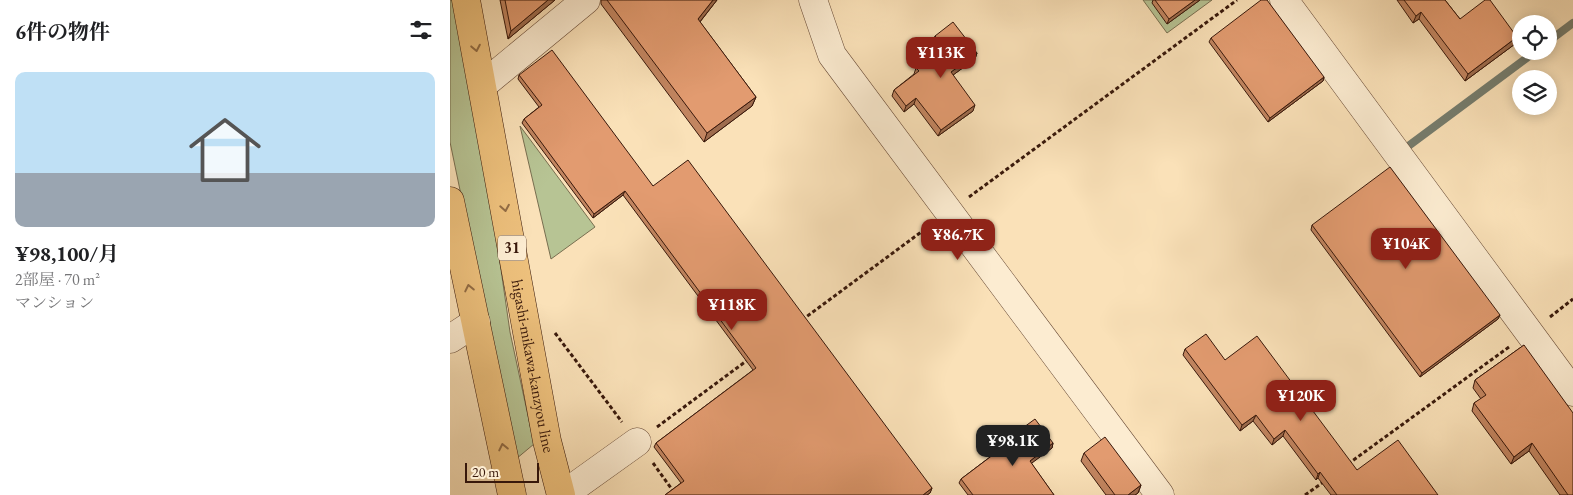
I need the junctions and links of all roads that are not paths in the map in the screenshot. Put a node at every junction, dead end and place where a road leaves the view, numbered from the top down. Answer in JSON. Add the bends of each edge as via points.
{"nodes":[{"id":1,"x":466,"y":0,"type":"edge"},
{"id":2,"x":586,"y":0,"type":"edge"},
{"id":3,"x":813,"y":0,"type":"edge"},
{"id":4,"x":1284,"y":0,"type":"edge"},
{"id":5,"x":483,"y":85,"type":"junction"},
{"id":6,"x":450,"y":201,"type":"edge"},
{"id":7,"x":476,"y":322,"type":"junction"},
{"id":8,"x":450,"y":340,"type":"edge"},
{"id":9,"x":1573,"y":392,"type":"edge"},
{"id":10,"x":637,"y":442,"type":"road end"},
{"id":11,"x":512,"y":495,"type":"edge"},
{"id":12,"x":562,"y":495,"type":"edge"},
{"id":13,"x":1160,"y":495,"type":"edge"}],
"edges":[{"from":1,"to":5,"type":"main road","name":"higashi-mikawa-kanzyou line","number":"31","one_way":true},
{"from":2,"to":5,"type":"street"},
{"from":3,"to":13,"type":"street","via":[[832,55]]},
{"from":4,"to":9,"type":"street"},
{"from":5,"to":12,"type":"main road","name":"higashi-mikawa-kanzyou line","number":"31","one_way":true,"via":[[547,441]]},
{"from":7,"to":6,"type":"main road","one_way":true},
{"from":7,"to":8,"type":"street"},
{"from":11,"to":7,"type":"main road","one_way":true},
{"from":10,"to":12,"type":"street"}]}
